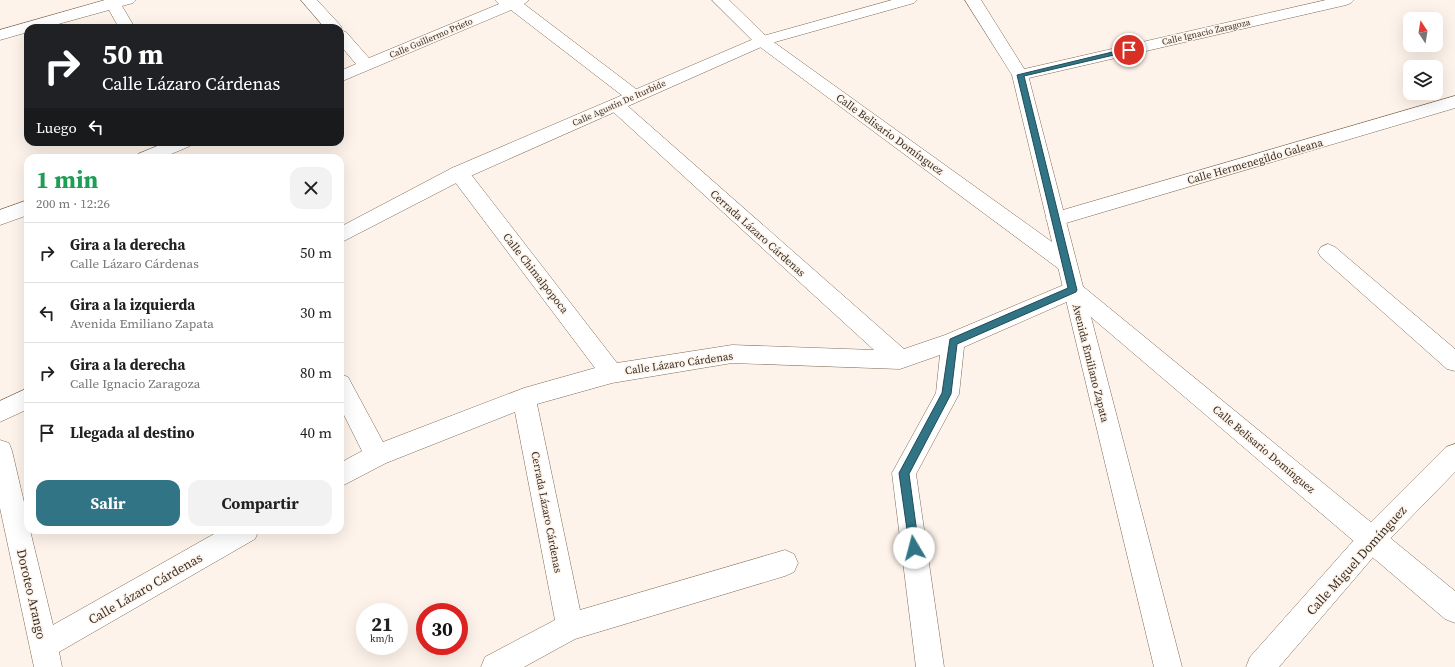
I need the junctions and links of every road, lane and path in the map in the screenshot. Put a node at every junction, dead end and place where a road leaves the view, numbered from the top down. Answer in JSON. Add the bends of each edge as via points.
{"nodes":[{"id":1,"x":309,"y":0,"type":"edge"},
{"id":2,"x":720,"y":0,"type":"edge"},
{"id":3,"x":909,"y":0,"type":"edge"},
{"id":4,"x":972,"y":0,"type":"edge"},
{"id":5,"x":1346,"y":0,"type":"edge"},
{"id":6,"x":118,"y":1,"type":"edge"},
{"id":7,"x":512,"y":1,"type":"edge"},
{"id":8,"x":38,"y":24,"type":"edge"},
{"id":9,"x":127,"y":24,"type":"edge"},
{"id":10,"x":330,"y":24,"type":"edge"},
{"id":11,"x":24,"y":28,"type":"edge"},
{"id":12,"x":0,"y":35,"type":"edge"},
{"id":13,"x":344,"y":40,"type":"edge"},
{"id":14,"x":762,"y":40,"type":"junction"},
{"id":15,"x":367,"y":66,"type":"junction"},
{"id":16,"x":344,"y":75,"type":"edge"},
{"id":17,"x":1020,"y":75,"type":"junction"},
{"id":18,"x":634,"y":96,"type":"junction"},
{"id":19,"x":1455,"y":102,"type":"edge"},
{"id":20,"x":616,"y":105,"type":"junction"},
{"id":21,"x":174,"y":146,"type":"edge"},
{"id":22,"x":155,"y":154,"type":"edge"},
{"id":23,"x":459,"y":174,"type":"junction"},
{"id":24,"x":24,"y":209,"type":"edge"},
{"id":25,"x":0,"y":218,"type":"edge"},
{"id":26,"x":1056,"y":219,"type":"junction"},
{"id":27,"x":344,"y":234,"type":"edge"},
{"id":28,"x":1328,"y":252,"type":"dead end"},
{"id":29,"x":1066,"y":262,"type":"junction"},
{"id":30,"x":1072,"y":290,"type":"junction"},
{"id":31,"x":953,"y":342,"type":"junction"},
{"id":32,"x":900,"y":360,"type":"junction"},
{"id":33,"x":1455,"y":362,"type":"edge"},
{"id":34,"x":612,"y":373,"type":"junction"},
{"id":35,"x":344,"y":392,"type":"edge"},
{"id":36,"x":524,"y":398,"type":"junction"},
{"id":37,"x":24,"y":400,"type":"edge"},
{"id":38,"x":0,"y":412,"type":"edge"},
{"id":39,"x":0,"y":451,"type":"edge"},
{"id":40,"x":1455,"y":455,"type":"edge"},
{"id":41,"x":377,"y":456,"type":"junction"},
{"id":42,"x":344,"y":474,"type":"edge"},
{"id":43,"x":240,"y":534,"type":"edge"},
{"id":44,"x":1372,"y":539,"type":"junction"},
{"id":45,"x":785,"y":563,"type":"dead end"},
{"id":46,"x":1455,"y":609,"type":"edge"},
{"id":47,"x":570,"y":627,"type":"junction"},
{"id":48,"x":45,"y":657,"type":"edge"},
{"id":49,"x":495,"y":667,"type":"edge"},
{"id":50,"x":930,"y":667,"type":"edge"},
{"id":51,"x":1168,"y":667,"type":"edge"},
{"id":52,"x":1260,"y":667,"type":"edge"}],
"edges":[{"from":1,"to":10,"type":"street"},
{"from":2,"to":14,"type":"street","name":"Calle Belisario Domínguez"},
{"from":3,"to":14,"type":"street","name":"Calle Agustín De Iturbide"},
{"from":4,"to":17,"type":"street","name":"Avenida Emiliano Zapata"},
{"from":5,"to":17,"type":"street","name":"Calle Ignacio Zaragoza"},
{"from":6,"to":8,"type":"street"},
{"from":6,"to":9,"type":"street"},
{"from":7,"to":15,"type":"street","name":"Calle Guillermo Prieto"},
{"from":7,"to":18,"type":"street"},
{"from":11,"to":12,"type":"street"},
{"from":13,"to":15,"type":"street"},
{"from":14,"to":18,"type":"street","name":"Calle Agustín De Iturbide"},
{"from":14,"to":29,"type":"street","name":"Calle Belisario Domínguez"},
{"from":15,"to":16,"type":"street","name":"Calle Guillermo Prieto"},
{"from":17,"to":26,"type":"street","name":"Avenida Emiliano Zapata"},
{"from":18,"to":20,"type":"street","name":"Calle Agustín De Iturbide"},
{"from":19,"to":26,"type":"street","name":"Calle Hermenegildo Galeana"},
{"from":20,"to":23,"type":"street","name":"Calle Agustín De Iturbide"},
{"from":20,"to":32,"type":"street","name":"Cerrada Lázaro Cárdenas"},
{"from":21,"to":22,"type":"street"},
{"from":23,"to":27,"type":"street","name":"Calle Agustín De Iturbide"},
{"from":23,"to":34,"type":"street","name":"Calle Chimalpopoca"},
{"from":24,"to":25,"type":"street"},
{"from":26,"to":29,"type":"street","name":"Avenida Emiliano Zapata"},
{"from":28,"to":33,"type":"street"},
{"from":29,"to":30,"type":"street","name":"Avenida Emiliano Zapata"},
{"from":30,"to":31,"type":"street","name":"Calle Lázaro Cárdenas"},
{"from":30,"to":44,"type":"street","name":"Calle Belisario Domínguez"},
{"from":30,"to":51,"type":"street","name":"Avenida Emiliano Zapata"},
{"from":31,"to":32,"type":"street","name":"Calle Lázaro Cárdenas"},
{"from":31,"to":50,"type":"street","via":[[947,394],[904,473]]},
{"from":32,"to":34,"type":"street","name":"Calle Lázaro Cárdenas","via":[[732,354]]},
{"from":34,"to":36,"type":"street","name":"Calle Lázaro Cárdenas"},
{"from":35,"to":41,"type":"street"},
{"from":36,"to":41,"type":"street","name":"Calle Lázaro Cárdenas"},
{"from":36,"to":47,"type":"street","name":"Cerrada Lázaro Cárdenas"},
{"from":37,"to":38,"type":"street"},
{"from":39,"to":48,"type":"street","name":"Doroteo Arango"},
{"from":40,"to":44,"type":"street","name":"Calle Miguel Domínguez"},
{"from":41,"to":42,"type":"street","name":"Calle Lázaro Cárdenas"},
{"from":43,"to":48,"type":"street","name":"Calle Lázaro Cárdenas"},
{"from":44,"to":46,"type":"street","name":"Calle Belisario Domínguez"},
{"from":44,"to":52,"type":"street","name":"Calle Miguel Domínguez"},
{"from":45,"to":47,"type":"street"},
{"from":47,"to":49,"type":"street"}]}
